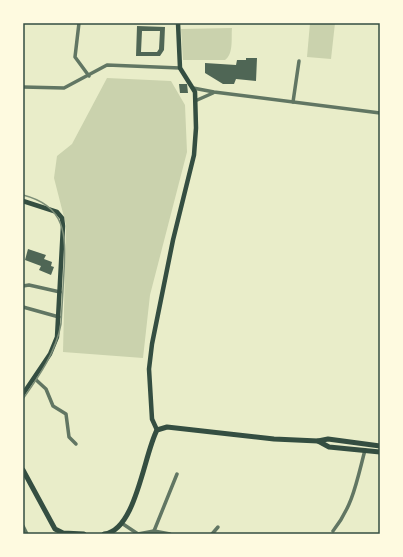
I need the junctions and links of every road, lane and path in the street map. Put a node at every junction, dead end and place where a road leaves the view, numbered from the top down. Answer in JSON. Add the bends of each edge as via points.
{"nodes":[{"id":1,"x":79,"y":23,"type":"edge"},
{"id":2,"x":178,"y":23,"type":"edge"},
{"id":3,"x":299,"y":61,"type":"dead end"},
{"id":4,"x":180,"y":68,"type":"junction"},
{"id":5,"x":89,"y":76,"type":"junction"},
{"id":6,"x":23,"y":87,"type":"edge"},
{"id":7,"x":193,"y":88,"type":"junction"},
{"id":8,"x":214,"y":92,"type":"junction"},
{"id":9,"x":195,"y":101,"type":"junction"},
{"id":10,"x":293,"y":102,"type":"junction"},
{"id":11,"x":380,"y":113,"type":"edge"},
{"id":12,"x":23,"y":201,"type":"edge"},
{"id":13,"x":23,"y":286,"type":"edge"},
{"id":14,"x":60,"y":292,"type":"junction"},
{"id":15,"x":23,"y":307,"type":"edge"},
{"id":16,"x":59,"y":317,"type":"junction"},
{"id":17,"x":34,"y":378,"type":"junction"},
{"id":18,"x":23,"y":394,"type":"edge"},
{"id":19,"x":157,"y":430,"type":"junction"},
{"id":20,"x":318,"y":441,"type":"junction"},
{"id":21,"x":76,"y":444,"type":"dead end"},
{"id":22,"x":380,"y":446,"type":"edge"},
{"id":23,"x":365,"y":450,"type":"junction"},
{"id":24,"x":380,"y":452,"type":"edge"},
{"id":25,"x":23,"y":470,"type":"edge"},
{"id":26,"x":177,"y":474,"type":"dead end"},
{"id":27,"x":123,"y":524,"type":"junction"},
{"id":28,"x":23,"y":526,"type":"edge"},
{"id":29,"x":218,"y":527,"type":"dead end"},
{"id":30,"x":154,"y":531,"type":"junction"},
{"id":31,"x":333,"y":531,"type":"dead end"},
{"id":32,"x":27,"y":534,"type":"edge"},
{"id":33,"x":84,"y":534,"type":"edge"},
{"id":34,"x":104,"y":534,"type":"edge"},
{"id":35,"x":138,"y":534,"type":"edge"},
{"id":36,"x":170,"y":534,"type":"edge"},
{"id":37,"x":212,"y":534,"type":"edge"}],
"edges":[{"from":1,"to":5,"type":"street","via":[[75,57]]},
{"from":2,"to":4,"type":"main road"},
{"from":3,"to":10,"type":"street"},
{"from":4,"to":5,"type":"street","via":[[107,65]]},
{"from":4,"to":7,"type":"main road"},
{"from":5,"to":6,"type":"street","via":[[61,89]]},
{"from":7,"to":8,"type":"street"},
{"from":7,"to":9,"type":"main road"},
{"from":8,"to":9,"type":"street"},
{"from":8,"to":10,"type":"street"},
{"from":9,"to":19,"type":"main road","via":[[194,155],[165,277],[149,368],[152,418]]},
{"from":10,"to":11,"type":"street"},
{"from":12,"to":14,"type":"main road","via":[[57,212],[62,218]]},
{"from":13,"to":14,"type":"street"},
{"from":14,"to":16,"type":"main road"},
{"from":15,"to":16,"type":"street"},
{"from":16,"to":17,"type":"main road","via":[[57,337]]},
{"from":17,"to":18,"type":"main road"},
{"from":17,"to":21,"type":"street","via":[[46,389],[54,406],[66,414],[69,437]]},
{"from":19,"to":20,"type":"main road","via":[[167,427],[274,439]]},
{"from":19,"to":27,"type":"main road","via":[[151,441],[139,487]]},
{"from":20,"to":22,"type":"main road","via":[[328,439]]},
{"from":20,"to":23,"type":"main road","via":[[329,447]]},
{"from":23,"to":24,"type":"main road"},
{"from":23,"to":31,"type":"street","via":[[350,506]]},
{"from":25,"to":33,"type":"main road","via":[[55,529],[63,533]]},
{"from":26,"to":30,"type":"street"},
{"from":27,"to":34,"type":"main road","via":[[110,534]]},
{"from":27,"to":35,"type":"street"},
{"from":28,"to":32,"type":"street"},
{"from":29,"to":37,"type":"street"},
{"from":30,"to":35,"type":"street"},
{"from":30,"to":36,"type":"street"}]}
